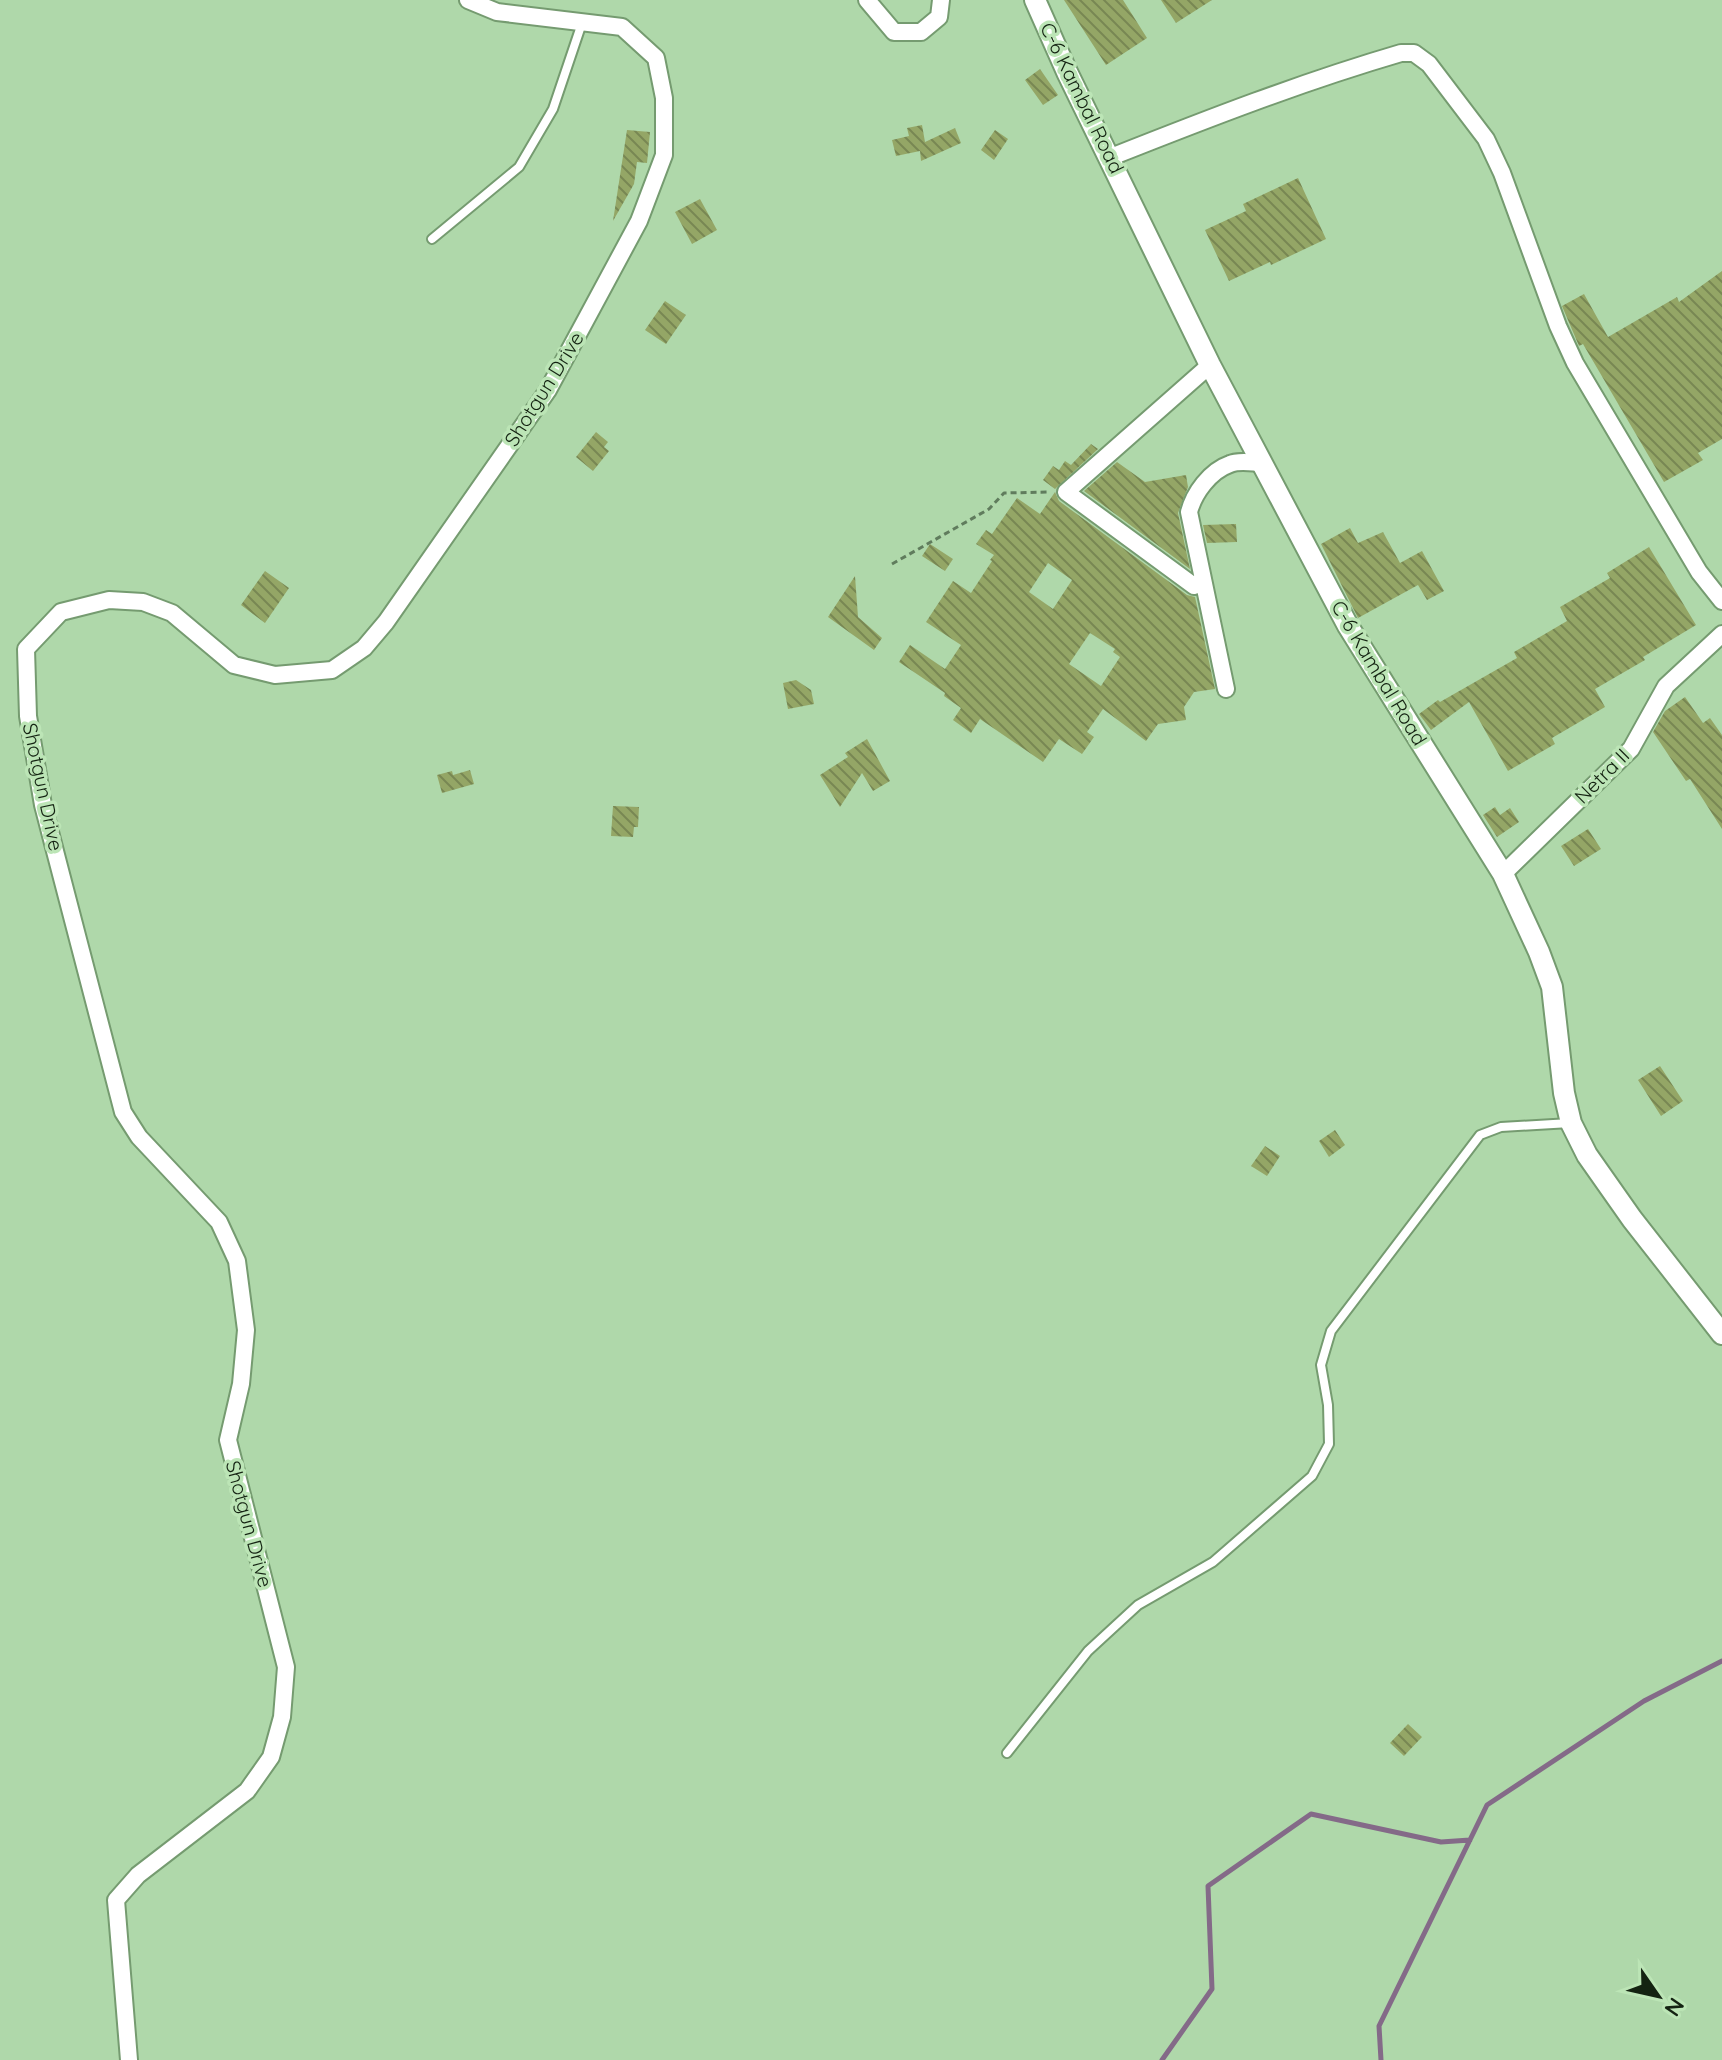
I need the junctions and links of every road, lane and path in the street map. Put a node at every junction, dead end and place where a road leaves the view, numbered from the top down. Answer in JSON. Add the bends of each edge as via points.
{"nodes":[{"id":1,"x":468,"y":0,"type":"edge"},
{"id":2,"x":867,"y":0,"type":"edge"},
{"id":3,"x":941,"y":0,"type":"edge"},
{"id":4,"x":1035,"y":0,"type":"edge"},
{"id":5,"x":582,"y":22,"type":"junction"},
{"id":6,"x":1111,"y":157,"type":"junction"},
{"id":7,"x":432,"y":239,"type":"dead end"},
{"id":8,"x":1210,"y":365,"type":"junction"},
{"id":9,"x":1263,"y":463,"type":"junction"},
{"id":10,"x":1066,"y":492,"type":"junction"},
{"id":11,"x":892,"y":564,"type":"dead end"},
{"id":12,"x":1194,"y":586,"type":"dead end"},
{"id":13,"x":1722,"y":601,"type":"edge"},
{"id":14,"x":1722,"y":634,"type":"edge"},
{"id":15,"x":1226,"y":689,"type":"dead end"},
{"id":16,"x":1503,"y":874,"type":"junction"},
{"id":17,"x":1571,"y":1123,"type":"junction"},
{"id":18,"x":1722,"y":1334,"type":"edge"},
{"id":19,"x":1007,"y":1753,"type":"dead end"},
{"id":20,"x":129,"y":2060,"type":"edge"}],
"edges":[{"from":1,"to":5,"type":"street","name":"Shotgun Drive","via":[[497,12]]},
{"from":2,"to":3,"type":"street","via":[[894,32],[921,32],[939,17]]},
{"from":4,"to":6,"type":"street","name":"C-6 Kambal Road"},
{"from":5,"to":7,"type":"lane","via":[[553,109],[519,167]]},
{"from":5,"to":20,"type":"street","name":"Shotgun Drive","via":[[622,27],[656,58],[664,98],[664,155],[639,221],[548,390],[364,648],[332,670],[275,675],[234,665],[172,613],[143,602],[109,600],[61,612],[26,649],[28,716],[43,805],[123,1112],[139,1137],[219,1222],[237,1261],[246,1330],[228,1440],[286,1667],[282,1717],[271,1757],[247,1791],[138,1875],[116,1900]]},
{"from":6,"to":8,"type":"street","name":"C-6 Kambal Road"},
{"from":6,"to":13,"type":"street","via":[[1322,76],[1414,53],[1429,64],[1486,139],[1575,363],[1699,572]]},
{"from":8,"to":9,"type":"street","name":"C-6 Kambal Road"},
{"from":8,"to":10,"type":"street"},
{"from":9,"to":15,"type":"street","via":[[1232,463],[1215,472],[1193,497],[1189,512]]},
{"from":9,"to":16,"type":"street","name":"C-6 Kambal Road","via":[[1348,626]]},
{"from":10,"to":11,"type":"path","via":[[1004,493],[989,509]]},
{"from":10,"to":12,"type":"street"},
{"from":14,"to":16,"type":"street","name":"Netra II","via":[[1666,686],[1631,749]]},
{"from":16,"to":17,"type":"street","name":"C-6 Kambal Road","via":[[1552,987]]},
{"from":17,"to":18,"type":"street","name":"C-6 Kambal Road","via":[[1632,1219]]},
{"from":17,"to":19,"type":"lane","via":[[1501,1127],[1480,1135],[1331,1331],[1321,1365],[1329,1444],[1312,1476],[1213,1562],[1138,1605],[1088,1651]]}]}
